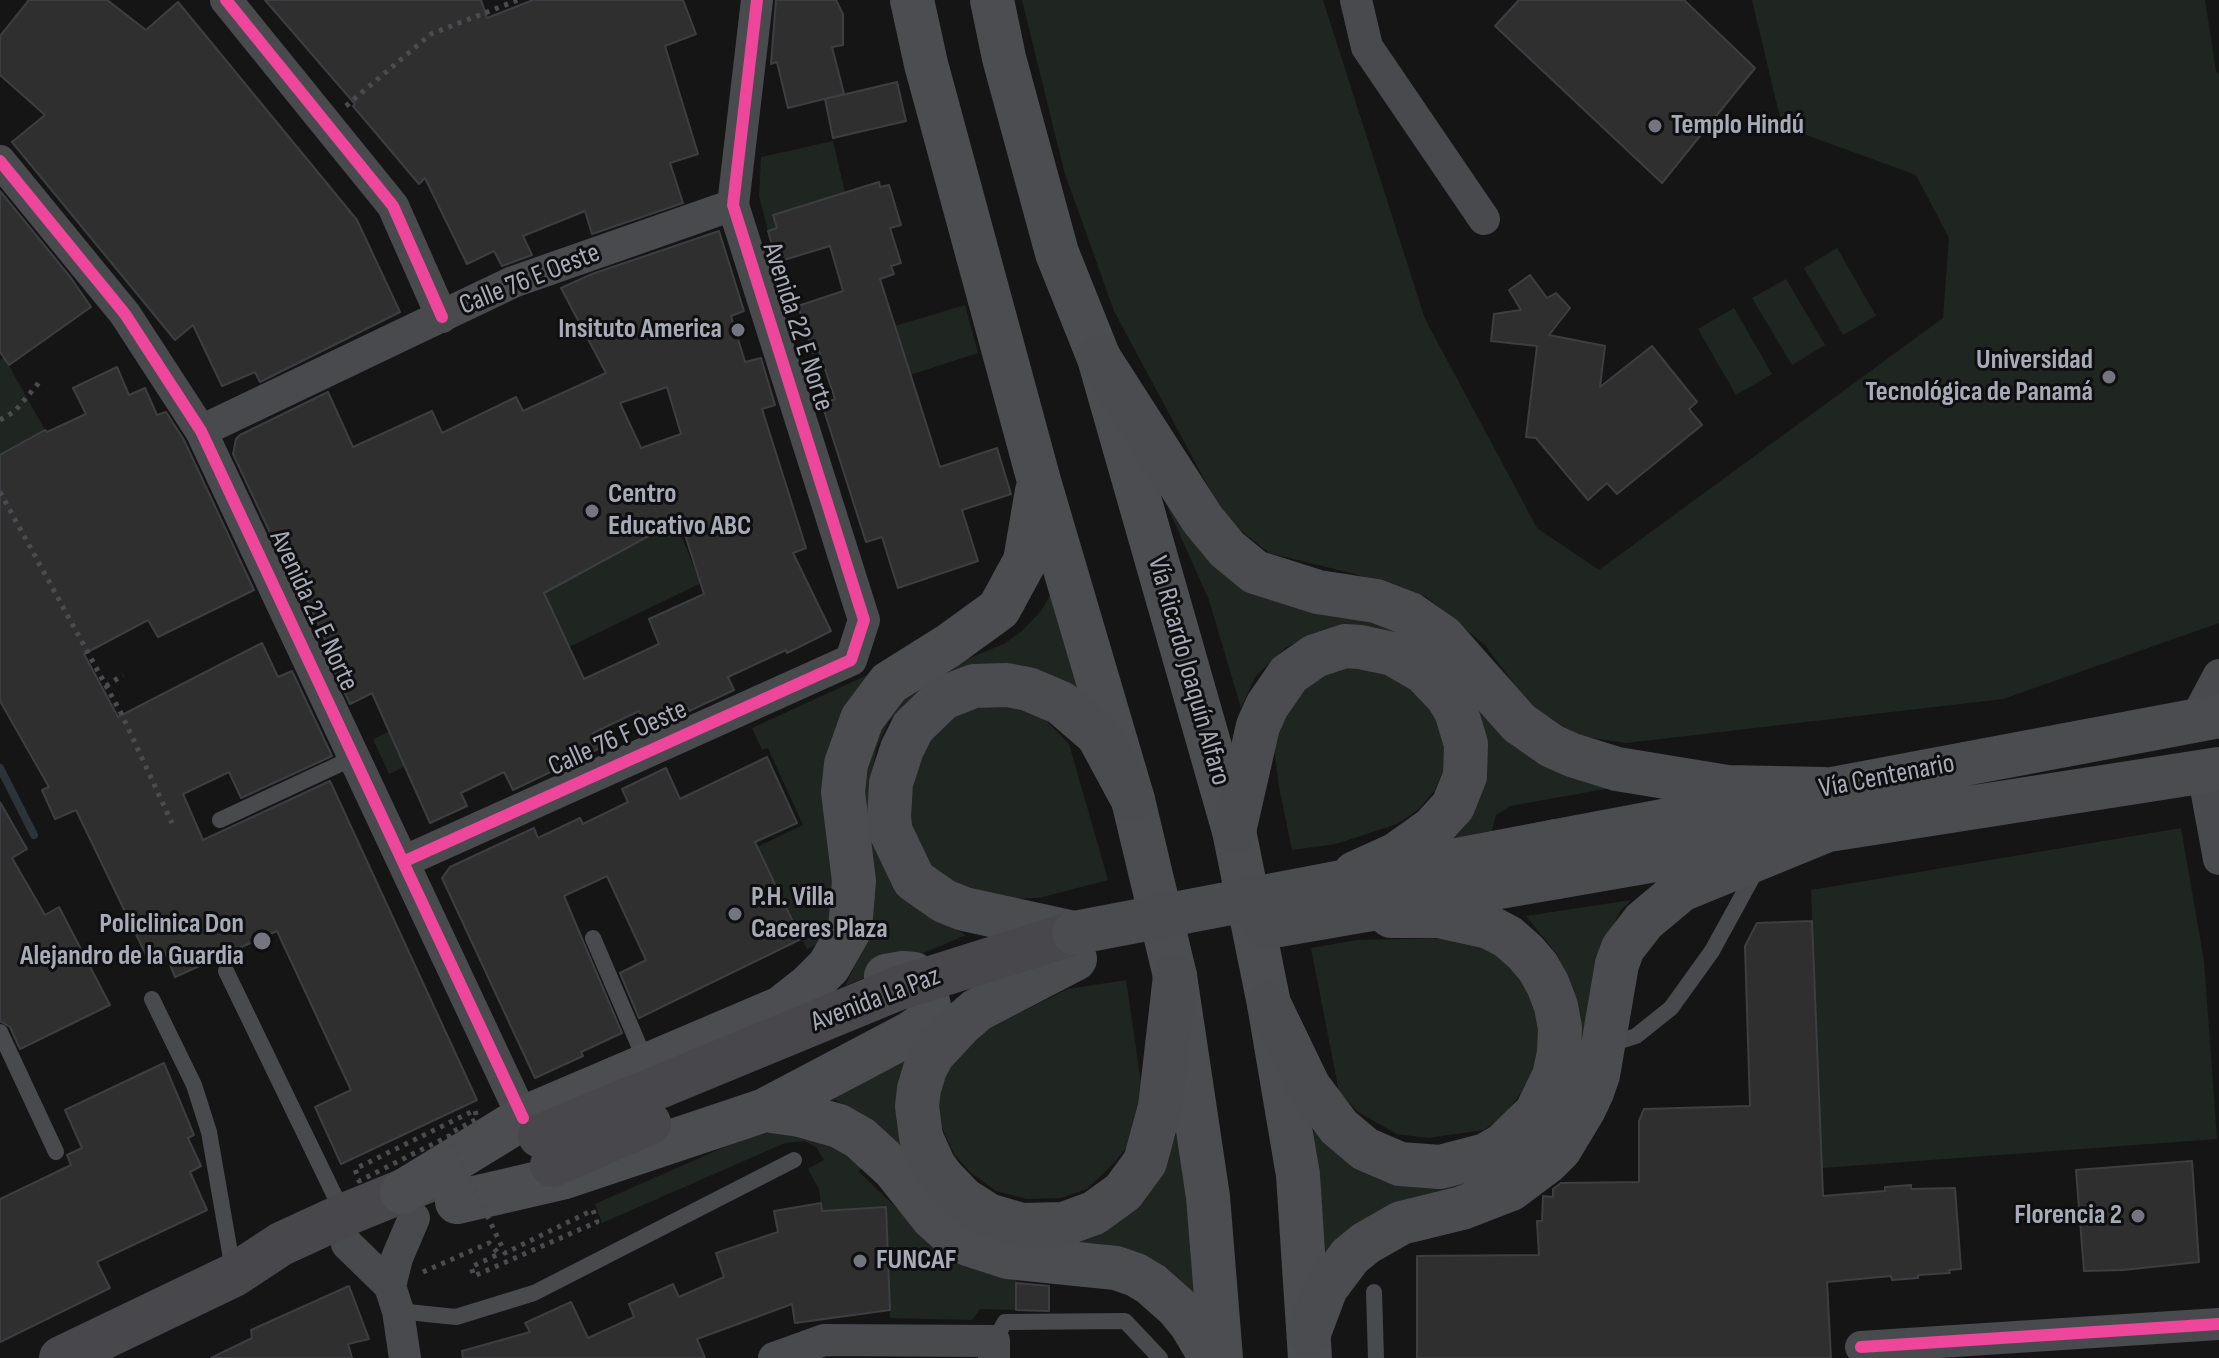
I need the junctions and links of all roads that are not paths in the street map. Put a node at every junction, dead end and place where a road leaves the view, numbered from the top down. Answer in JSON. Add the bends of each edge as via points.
{"nodes":[{"id":1,"x":226,"y":0,"type":"edge"},
{"id":2,"x":757,"y":0,"type":"edge"},
{"id":3,"x":912,"y":0,"type":"edge"},
{"id":4,"x":992,"y":0,"type":"edge"},
{"id":5,"x":1356,"y":0,"type":"edge"},
{"id":6,"x":0,"y":161,"type":"edge"},
{"id":7,"x":733,"y":205,"type":"junction"},
{"id":8,"x":1484,"y":219,"type":"dead end"},
{"id":9,"x":442,"y":317,"type":"junction"},
{"id":10,"x":1099,"y":358,"type":"junction"},
{"id":11,"x":201,"y":431,"type":"junction"},
{"id":12,"x":1039,"y":481,"type":"junction"},
{"id":13,"x":851,"y":660,"type":"joint"},
{"id":14,"x":2219,"y":675,"type":"edge"},
{"id":15,"x":2207,"y":718,"type":"edge"},
{"id":16,"x":355,"y":757,"type":"junction"},
{"id":17,"x":2211,"y":770,"type":"edge"},
{"id":18,"x":1727,"y":787,"type":"junction"},
{"id":19,"x":1133,"y":800,"type":"junction"},
{"id":20,"x":1826,"y":810,"type":"junction"},
{"id":21,"x":220,"y":820,"type":"dead end"},
{"id":22,"x":1234,"y":831,"type":"junction"},
{"id":23,"x":1764,"y":856,"type":"junction"},
{"id":24,"x":1557,"y":859,"type":"joint"},
{"id":25,"x":2219,"y":859,"type":"edge"},
{"id":26,"x":405,"y":861,"type":"junction"},
{"id":27,"x":1721,"y":874,"type":"junction"},
{"id":28,"x":1332,"y":900,"type":"junction"},
{"id":29,"x":593,"y":938,"type":"dead end"},
{"id":30,"x":1074,"y":946,"type":"junction"},
{"id":31,"x":226,"y":971,"type":"dead end"},
{"id":32,"x":1175,"y":976,"type":"junction"},
{"id":33,"x":152,"y":999,"type":"dead end"},
{"id":34,"x":1269,"y":1004,"type":"junction"},
{"id":35,"x":781,"y":1008,"type":"junction"},
{"id":36,"x":0,"y":1032,"type":"edge"},
{"id":37,"x":1602,"y":1047,"type":"junction"},
{"id":38,"x":647,"y":1064,"type":"junction"},
{"id":39,"x":765,"y":1110,"type":"junction"},
{"id":40,"x":538,"y":1140,"type":"junction"},
{"id":41,"x":56,"y":1152,"type":"dead end"},
{"id":42,"x":794,"y":1160,"type":"dead end"},
{"id":43,"x":457,"y":1202,"type":"junction"},
{"id":44,"x":408,"y":1205,"type":"junction"},
{"id":45,"x":346,"y":1229,"type":"junction"},
{"id":46,"x":234,"y":1275,"type":"junction"},
{"id":47,"x":1374,"y":1292,"type":"dead end"},
{"id":48,"x":394,"y":1299,"type":"junction"},
{"id":49,"x":2219,"y":1324,"type":"edge"},
{"id":50,"x":1310,"y":1345,"type":"edge"},
{"id":51,"x":1861,"y":1347,"type":"dead end"},
{"id":52,"x":994,"y":1349,"type":"edge"},
{"id":53,"x":61,"y":1358,"type":"edge"},
{"id":54,"x":405,"y":1358,"type":"edge"},
{"id":55,"x":774,"y":1358,"type":"edge"},
{"id":56,"x":1160,"y":1358,"type":"edge"},
{"id":57,"x":1211,"y":1358,"type":"edge"},
{"id":58,"x":1221,"y":1358,"type":"edge"},
{"id":59,"x":1376,"y":1358,"type":"edge"}],
"edges":[{"from":1,"to":9,"type":"street","via":[[393,206]]},
{"from":2,"to":7,"type":"street","name":"Avenida 22 E Norte"},
{"from":3,"to":12,"type":"main road"},
{"from":4,"to":10,"type":"main road","name":"Vía Ricardo Joaquín Alfaro","via":[[1057,253]]},
{"from":5,"to":8,"type":"street","via":[[1367,47]]},
{"from":6,"to":11,"type":"street","name":"Avenida 21 E Norte","via":[[125,314]]},
{"from":7,"to":9,"type":"street","name":"Calle 76 E Oeste","via":[[513,282]]},
{"from":7,"to":13,"type":"street","name":"Avenida 22 E Norte","via":[[864,620]]},
{"from":9,"to":11,"type":"street","name":"Calle 76 E Oeste"},
{"from":10,"to":18,"type":"highway","via":[[1203,520],[1238,561],[1273,580],[1376,601],[1410,614],[1443,637],[1505,709],[1552,746],[1617,769]]},
{"from":10,"to":22,"type":"main road","name":"Vía Ricardo Joaquín Alfaro"},
{"from":11,"to":16,"type":"street","name":"Avenida 21 E Norte"},
{"from":12,"to":19,"type":"main road"},
{"from":12,"to":35,"type":"main road","via":[[1025,561],[999,609],[889,683],[862,719],[846,764],[843,792],[854,881],[850,929],[829,966]]},
{"from":13,"to":26,"type":"street","name":"Calle 76 F Oeste"},
{"from":14,"to":15,"type":"street"},
{"from":15,"to":20,"type":"highway","name":"Vía Centenario"},
{"from":16,"to":21,"type":"lane"},
{"from":16,"to":26,"type":"street","name":"Avenida 21 E Norte"},
{"from":17,"to":20,"type":"highway","name":"Vía Centenario"},
{"from":17,"to":25,"type":"street"},
{"from":18,"to":20,"type":"highway"},
{"from":18,"to":27,"type":"highway","via":[[1503,831],[1489,840],[1483,870],[1498,901],[1530,904]]},
{"from":19,"to":30,"type":"highway","via":[[1098,735],[1061,703],[1028,689],[974,686],[943,698],[913,727],[902,749],[889,798],[891,832],[914,880],[944,901]]},
{"from":19,"to":32,"type":"main road"},
{"from":20,"to":23,"type":"highway"},
{"from":20,"to":24,"type":"highway","name":"Vía Centenario"},
{"from":22,"to":28,"type":"highway","bridge":true,"via":[[1258,726],[1289,674],[1315,656],[1345,646],[1393,654],[1424,672],[1456,711],[1466,744],[1462,789],[1445,817],[1417,842]]},
{"from":22,"to":34,"type":"main road","name":"Vía Ricardo Joaquín Alfaro"},
{"from":23,"to":27,"type":"highway"},
{"from":23,"to":37,"type":"lane","via":[[1712,951],[1671,1008],[1636,1036]]},
{"from":24,"to":28,"type":"highway","name":"Avenida La Paz","bridge":true},
{"from":26,"to":40,"type":"street","name":"Avenida 21 E Norte"},
{"from":27,"to":37,"type":"highway","via":[[1681,890],[1633,934],[1617,964]]},
{"from":28,"to":30,"type":"highway","name":"Avenida La Paz","bridge":true},
{"from":28,"to":34,"type":"highway","bridge":true,"via":[[1489,927],[1525,952],[1548,985],[1560,1028],[1559,1053],[1536,1113],[1503,1145],[1464,1163],[1440,1167],[1383,1158],[1339,1127],[1309,1087]]},
{"from":29,"to":38,"type":"lane"},
{"from":30,"to":32,"type":"highway","via":[[977,1010],[946,1038],[925,1069],[919,1089],[918,1124],[934,1166],[963,1199],[1005,1221],[1064,1224],[1109,1204],[1134,1178],[1151,1145],[1160,1107]]},
{"from":30,"to":40,"type":"main road","name":"Avenida La Paz","bridge":true,"via":[[929,1003]]},
{"from":31,"to":45,"type":"lane"},
{"from":32,"to":58,"type":"main road","via":[[1208,1197]]},
{"from":33,"to":46,"type":"lane","via":[[194,1085],[209,1132]]},
{"from":34,"to":50,"type":"main road","name":"Vía Ricardo Joaquín Alfaro","via":[[1298,1175]]},
{"from":35,"to":38,"type":"main road"},
{"from":35,"to":39,"type":"main road","via":[[903,973],[923,981],[930,1010],[927,1022],[911,1033]]},
{"from":36,"to":41,"type":"lane"},
{"from":37,"to":50,"type":"highway","via":[[1584,1109],[1560,1149],[1511,1189],[1401,1223],[1366,1243],[1326,1288]]},
{"from":38,"to":40,"type":"main road"},
{"from":39,"to":43,"type":"main road","via":[[565,1177]]},
{"from":39,"to":57,"type":"main road","via":[[821,1120],[860,1138],[894,1169],[933,1218],[968,1244],[1008,1257],[1101,1266],[1136,1275],[1177,1307]]},
{"from":40,"to":43,"type":"main road","name":"Avenida La Paz"},
{"from":40,"to":44,"type":"main road","name":"Avenida La Paz"},
{"from":42,"to":48,"type":"lane","via":[[534,1293],[456,1317]]},
{"from":43,"to":44,"type":"main road","name":"Avenida La Paz"},
{"from":44,"to":45,"type":"main road","name":"Avenida La Paz"},
{"from":44,"to":48,"type":"street"},
{"from":45,"to":46,"type":"main road","name":"Avenida La Paz","via":[[286,1264]]},
{"from":45,"to":48,"type":"street"},
{"from":46,"to":53,"type":"main road","name":"Avenida La Paz"},
{"from":47,"to":59,"type":"lane"},
{"from":48,"to":54,"type":"street"},
{"from":49,"to":51,"type":"street"},
{"from":52,"to":55,"type":"street","via":[[824,1340]]},
{"from":52,"to":56,"type":"lane","via":[[1005,1322],[1125,1321]]}]}
